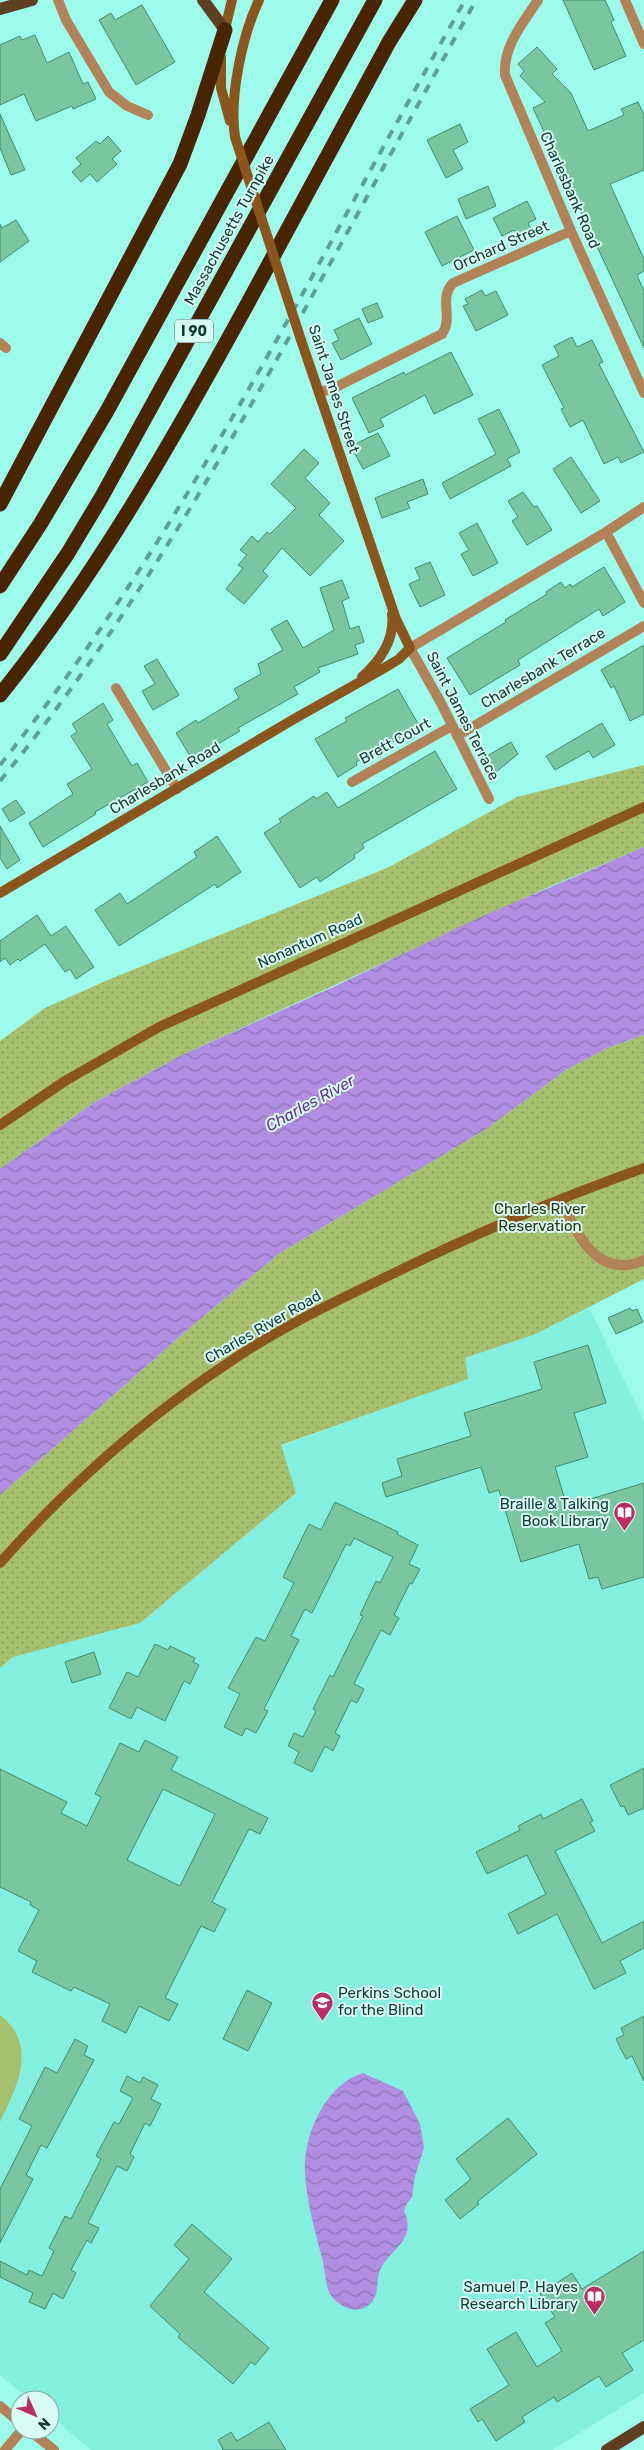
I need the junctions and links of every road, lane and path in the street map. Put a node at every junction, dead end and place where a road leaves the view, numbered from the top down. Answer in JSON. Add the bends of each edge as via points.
{"nodes":[{"id":1,"x":32,"y":0,"type":"edge"},
{"id":2,"x":58,"y":0,"type":"edge"},
{"id":3,"x":203,"y":0,"type":"edge"},
{"id":4,"x":232,"y":0,"type":"edge"},
{"id":5,"x":259,"y":0,"type":"edge"},
{"id":6,"x":332,"y":0,"type":"edge"},
{"id":7,"x":375,"y":0,"type":"edge"},
{"id":8,"x":415,"y":0,"type":"edge"},
{"id":9,"x":538,"y":0,"type":"edge"},
{"id":10,"x":625,"y":0,"type":"edge"},
{"id":11,"x":0,"y":9,"type":"edge"},
{"id":12,"x":224,"y":30,"type":"junction"},
{"id":13,"x":644,"y":44,"type":"edge"},
{"id":14,"x":148,"y":115,"type":"dead end"},
{"id":15,"x":235,"y":137,"type":"junction"},
{"id":16,"x":571,"y":231,"type":"junction"},
{"id":17,"x":319,"y":393,"type":"junction"},
{"id":18,"x":644,"y":393,"type":"edge"},
{"id":19,"x":0,"y":504,"type":"edge"},
{"id":20,"x":644,"y":506,"type":"edge"},
{"id":21,"x":606,"y":532,"type":"junction"},
{"id":22,"x":0,"y":586,"type":"edge"},
{"id":23,"x":644,"y":603,"type":"edge"},
{"id":24,"x":391,"y":606,"type":"junction"},
{"id":25,"x":644,"y":626,"type":"edge"},
{"id":26,"x":410,"y":648,"type":"junction"},
{"id":27,"x":0,"y":654,"type":"edge"},
{"id":28,"x":116,"y":688,"type":"dead end"},
{"id":29,"x":345,"y":690,"type":"junction"},
{"id":30,"x":0,"y":695,"type":"edge"},
{"id":31,"x":452,"y":726,"type":"junction"},
{"id":32,"x":457,"y":736,"type":"junction"},
{"id":33,"x":352,"y":782,"type":"dead end"},
{"id":34,"x":177,"y":788,"type":"junction"},
{"id":35,"x":489,"y":799,"type":"dead end"},
{"id":36,"x":644,"y":807,"type":"edge"},
{"id":37,"x":0,"y":893,"type":"edge"},
{"id":38,"x":0,"y":1125,"type":"edge"},
{"id":39,"x":644,"y":1168,"type":"edge"},
{"id":40,"x":561,"y":1199,"type":"junction"},
{"id":41,"x":644,"y":1260,"type":"edge"},
{"id":42,"x":0,"y":1563,"type":"edge"},
{"id":43,"x":0,"y":2406,"type":"edge"},
{"id":44,"x":10,"y":2414,"type":"edge"},
{"id":45,"x":644,"y":2427,"type":"edge"},
{"id":46,"x":14,"y":2440,"type":"edge"},
{"id":47,"x":42,"y":2440,"type":"edge"},
{"id":48,"x":5,"y":2450,"type":"edge"},
{"id":49,"x":54,"y":2450,"type":"edge"},
{"id":50,"x":608,"y":2450,"type":"edge"}],
"edges":[{"from":1,"to":11,"type":"main road"},
{"from":2,"to":14,"type":"street","via":[[66,20],[109,92],[127,106]]},
{"from":3,"to":12,"type":"main road"},
{"from":4,"to":12,"type":"street","name":"Saint James Street"},
{"from":5,"to":15,"type":"street","name":"Saint James Street","via":[[249,26],[235,85],[232,119]]},
{"from":6,"to":22,"type":"highway","name":"Massachusetts Turnpike","number":"I 90","via":[[107,411]]},
{"from":7,"to":27,"type":"highway","name":"Massachusetts Turnpike","number":"I 90","via":[[101,498],[64,560]]},
{"from":8,"to":30,"type":"highway","via":[[156,467],[49,633]]},
{"from":9,"to":16,"type":"street","name":"Charlesbank Road","via":[[509,46],[505,76]]},
{"from":10,"to":13,"type":"street"},
{"from":12,"to":15,"type":"street","name":"Saint James Street","via":[[221,88]]},
{"from":12,"to":19,"type":"highway","via":[[180,164]]},
{"from":15,"to":17,"type":"street","name":"Saint James Street","bridge":true},
{"from":16,"to":17,"type":"street","name":"Orchard Street","via":[[453,283],[445,298],[448,320],[442,334]]},
{"from":16,"to":18,"type":"street","name":"Charlesbank Road"},
{"from":17,"to":24,"type":"street","name":"Saint James Street"},
{"from":20,"to":21,"type":"street","name":"Charlesbank Road"},
{"from":21,"to":23,"type":"street"},
{"from":21,"to":26,"type":"street","name":"Charlesbank Road"},
{"from":24,"to":26,"type":"street","name":"Saint James Street"},
{"from":24,"to":29,"type":"street","name":"Charlesbank Road","via":[[392,625],[387,645],[369,670]]},
{"from":25,"to":32,"type":"street","name":"Charlesbank Terrace"},
{"from":26,"to":29,"type":"street","name":"Charlesbank Road","via":[[394,663]]},
{"from":26,"to":31,"type":"street","name":"Saint James Terrace"},
{"from":28,"to":34,"type":"street"},
{"from":29,"to":34,"type":"street","name":"Charlesbank Road"},
{"from":31,"to":32,"type":"street","name":"Saint James Terrace"},
{"from":31,"to":33,"type":"street","name":"Brett Court"},
{"from":32,"to":35,"type":"street","name":"Saint James Terrace"},
{"from":34,"to":37,"type":"street","name":"Charlesbank Road"},
{"from":36,"to":38,"type":"street","name":"Nonantum Road","via":[[159,1026],[64,1081]]},
{"from":39,"to":40,"type":"street","name":"Charles River Road"},
{"from":40,"to":41,"type":"street","via":[[573,1226],[598,1258],[614,1266]]},
{"from":40,"to":42,"type":"street","name":"Charles River Road","via":[[361,1289],[234,1359],[94,1468]]},
{"from":43,"to":44,"type":"street"},
{"from":45,"to":50,"type":"main road"},
{"from":46,"to":48,"type":"street"},
{"from":47,"to":49,"type":"street"}]}
